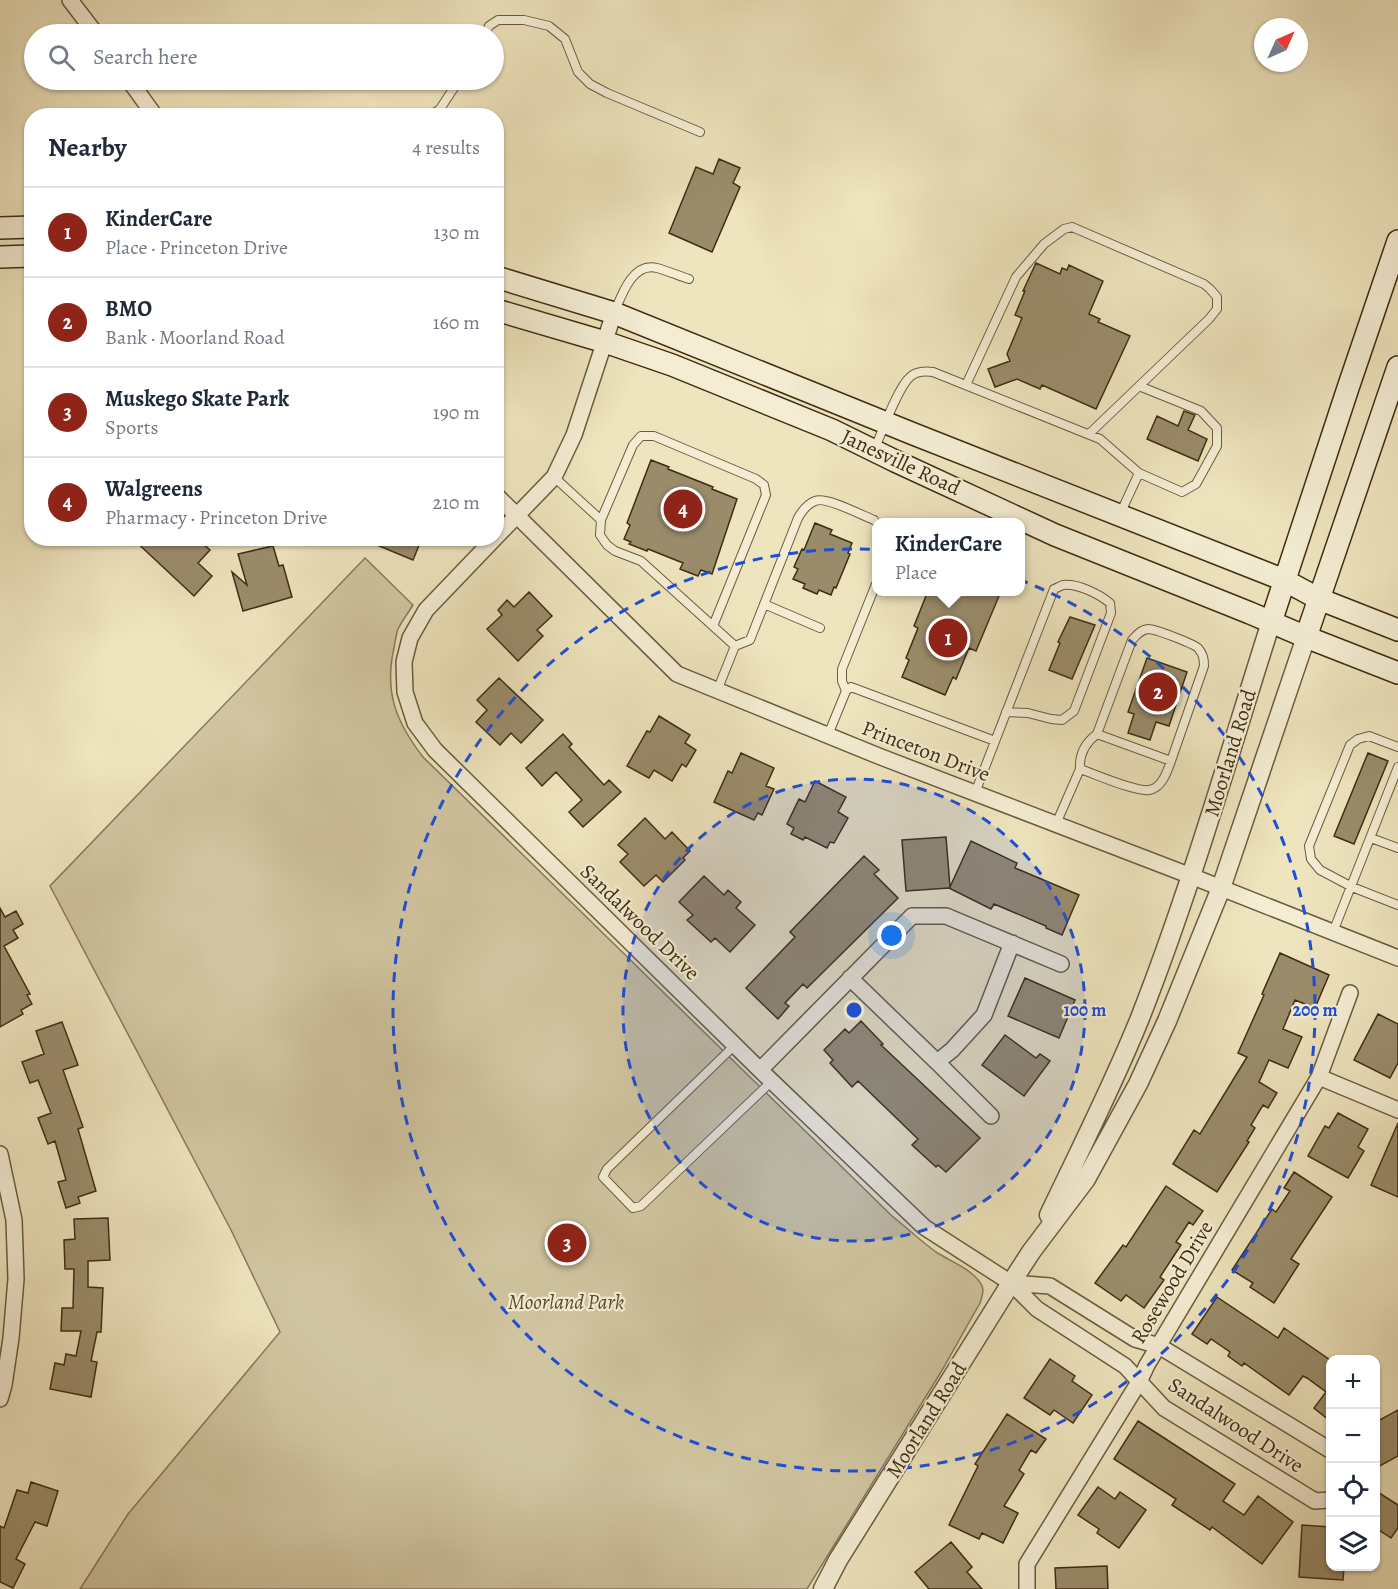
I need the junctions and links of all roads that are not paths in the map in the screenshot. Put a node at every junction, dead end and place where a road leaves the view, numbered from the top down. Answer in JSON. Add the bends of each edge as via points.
{"nodes":[{"id":1,"x":70,"y":0,"type":"edge"},
{"id":2,"x":88,"y":24,"type":"edge"},
{"id":3,"x":492,"y":24,"type":"edge"},
{"id":4,"x":136,"y":90,"type":"edge"},
{"id":5,"x":453,"y":90,"type":"edge"},
{"id":6,"x":149,"y":108,"type":"edge"},
{"id":7,"x":441,"y":108,"type":"edge"},
{"id":8,"x":700,"y":132,"type":"dead end"},
{"id":9,"x":24,"y":227,"type":"edge"},
{"id":10,"x":0,"y":228,"type":"edge"},
{"id":11,"x":1398,"y":241,"type":"edge"},
{"id":12,"x":24,"y":256,"type":"edge"},
{"id":13,"x":0,"y":257,"type":"edge"},
{"id":14,"x":504,"y":279,"type":"edge"},
{"id":15,"x":689,"y":279,"type":"dead end"},
{"id":16,"x":504,"y":312,"type":"edge"},
{"id":17,"x":615,"y":313,"type":"junction"},
{"id":18,"x":605,"y":342,"type":"junction"},
{"id":19,"x":1398,"y":366,"type":"edge"},
{"id":20,"x":966,"y":385,"type":"junction"},
{"id":21,"x":1139,"y":386,"type":"junction"},
{"id":22,"x":885,"y":423,"type":"junction"},
{"id":23,"x":1089,"y":434,"type":"junction"},
{"id":24,"x":874,"y":450,"type":"junction"},
{"id":25,"x":1139,"y":473,"type":"junction"},
{"id":26,"x":554,"y":477,"type":"junction"},
{"id":27,"x":504,"y":503,"type":"edge"},
{"id":28,"x":1119,"y":515,"type":"junction"},
{"id":29,"x":517,"y":516,"type":"junction"},
{"id":30,"x":1019,"y":518,"type":"edge"},
{"id":31,"x":872,"y":519,"type":"edge"},
{"id":32,"x":600,"y":520,"type":"junction"},
{"id":33,"x":1025,"y":521,"type":"edge"},
{"id":34,"x":504,"y":530,"type":"edge"},
{"id":35,"x":488,"y":546,"type":"edge"},
{"id":36,"x":1284,"y":580,"type":"junction"},
{"id":37,"x":872,"y":594,"type":"edge"},
{"id":38,"x":1319,"y":599,"type":"junction"},
{"id":39,"x":764,"y":604,"type":"junction"},
{"id":40,"x":1271,"y":622,"type":"junction"},
{"id":41,"x":713,"y":626,"type":"junction"},
{"id":42,"x":820,"y":628,"type":"dead end"},
{"id":43,"x":1398,"y":630,"type":"edge"},
{"id":44,"x":1306,"y":637,"type":"junction"},
{"id":45,"x":735,"y":645,"type":"junction"},
{"id":46,"x":1398,"y":673,"type":"edge"},
{"id":47,"x":717,"y":691,"type":"junction"},
{"id":48,"x":846,"y":691,"type":"junction"},
{"id":49,"x":1006,"y":712,"type":"junction"},
{"id":50,"x":1097,"y":734,"type":"junction"},
{"id":51,"x":828,"y":735,"type":"junction"},
{"id":52,"x":995,"y":741,"type":"junction"},
{"id":53,"x":1398,"y":747,"type":"edge"},
{"id":54,"x":1171,"y":761,"type":"junction"},
{"id":55,"x":1398,"y":767,"type":"edge"},
{"id":56,"x":1080,"y":770,"type":"junction"},
{"id":57,"x":975,"y":793,"type":"junction"},
{"id":58,"x":1056,"y":824,"type":"junction"},
{"id":59,"x":1371,"y":838,"type":"junction"},
{"id":60,"x":1398,"y":848,"type":"edge"},
{"id":61,"x":1191,"y":876,"type":"junction"},
{"id":62,"x":1352,"y":886,"type":"junction"},
{"id":63,"x":1221,"y":888,"type":"junction"},
{"id":64,"x":1398,"y":905,"type":"edge"},
{"id":65,"x":1333,"y":932,"type":"junction"},
{"id":66,"x":1012,"y":944,"type":"junction"},
{"id":67,"x":1398,"y":958,"type":"edge"},
{"id":68,"x":1061,"y":964,"type":"dead end"},
{"id":69,"x":850,"y":978,"type":"junction"},
{"id":70,"x":1350,"y":993,"type":"dead end"},
{"id":71,"x":735,"y":1045,"type":"junction"},
{"id":72,"x":937,"y":1062,"type":"junction"},
{"id":73,"x":760,"y":1070,"type":"junction"},
{"id":74,"x":1319,"y":1077,"type":"junction"},
{"id":75,"x":772,"y":1081,"type":"junction"},
{"id":76,"x":1398,"y":1110,"type":"edge"},
{"id":77,"x":991,"y":1116,"type":"dead end"},
{"id":78,"x":0,"y":1154,"type":"edge"},
{"id":79,"x":1031,"y":1252,"type":"junction"},
{"id":80,"x":1011,"y":1283,"type":"junction"},
{"id":81,"x":1159,"y":1346,"type":"junction"},
{"id":82,"x":1139,"y":1383,"type":"junction"},
{"id":83,"x":0,"y":1399,"type":"edge"},
{"id":84,"x":1326,"y":1448,"type":"edge"},
{"id":85,"x":1326,"y":1501,"type":"edge"},
{"id":86,"x":822,"y":1589,"type":"edge"},
{"id":87,"x":1027,"y":1589,"type":"edge"}],
"edges":[{"from":1,"to":2,"type":"street"},
{"from":3,"to":8,"type":"lane","via":[[498,20],[524,20],[549,26],[566,39],[578,72],[590,84]]},
{"from":4,"to":6,"type":"street"},
{"from":5,"to":7,"type":"lane"},
{"from":9,"to":10,"type":"main road"},
{"from":11,"to":36,"type":"main road","name":"Moorland Road"},
{"from":12,"to":13,"type":"main road"},
{"from":14,"to":17,"type":"main road","name":"Janesville Road"},
{"from":15,"to":17,"type":"lane","via":[[655,267],[643,268],[624,289]]},
{"from":16,"to":18,"type":"main road","name":"Janesville Road"},
{"from":17,"to":18,"type":"street","name":"Sandalwood Drive"},
{"from":17,"to":22,"type":"main road","name":"Janesville Road"},
{"from":18,"to":24,"type":"main road","name":"Janesville Road","via":[[704,378]]},
{"from":18,"to":26,"type":"street","name":"Sandalwood Drive","via":[[574,435]]},
{"from":19,"to":38,"type":"main road","name":"Moorland Road"},
{"from":20,"to":21,"type":"lane","via":[[1016,277],[1044,244],[1072,227],[1204,284],[1217,297],[1217,309],[1209,320]]},
{"from":20,"to":22,"type":"lane","via":[[933,372],[911,376]]},
{"from":20,"to":23,"type":"lane"},
{"from":21,"to":23,"type":"lane"},
{"from":21,"to":25,"type":"lane","via":[[1201,411],[1217,428],[1218,446],[1196,484],[1182,492]]},
{"from":22,"to":24,"type":"lane"},
{"from":22,"to":28,"type":"main road","name":"Janesville Road"},
{"from":23,"to":25,"type":"lane"},
{"from":24,"to":30,"type":"main road","name":"Janesville Road"},
{"from":25,"to":28,"type":"lane"},
{"from":26,"to":29,"type":"street","name":"Sandalwood Drive"},
{"from":26,"to":32,"type":"lane"},
{"from":27,"to":29,"type":"street","name":"Princeton Drive"},
{"from":28,"to":36,"type":"main road","name":"Janesville Road"},
{"from":29,"to":34,"type":"street","name":"Sandalwood Drive"},
{"from":29,"to":47,"type":"street","name":"Princeton Drive","via":[[677,674]]},
{"from":31,"to":39,"type":"lane","via":[[828,501],[817,500],[805,507]]},
{"from":32,"to":41,"type":"lane","via":[[600,535],[607,545],[641,561]]},
{"from":32,"to":41,"type":"lane","via":[[633,445],[641,436],[654,436],[756,478],[764,485],[766,495]]},
{"from":33,"to":40,"type":"main road","name":"Janesville Road"},
{"from":35,"to":71,"type":"street","name":"Sandalwood Drive","via":[[426,610],[410,638],[404,662],[405,692],[415,723],[435,750]]},
{"from":36,"to":38,"type":"main road","name":"Janesville Road"},
{"from":36,"to":40,"type":"main road","name":"Moorland Road"},
{"from":37,"to":48,"type":"lane","via":[[842,669]]},
{"from":38,"to":43,"type":"main road","name":"Janesville Road"},
{"from":38,"to":44,"type":"main road","name":"Moorland Road"},
{"from":39,"to":42,"type":"lane"},
{"from":39,"to":45,"type":"lane","via":[[750,640]]},
{"from":40,"to":44,"type":"main road","name":"Janesville Road"},
{"from":40,"to":61,"type":"street","name":"Moorland Road"},
{"from":41,"to":45,"type":"lane"},
{"from":44,"to":46,"type":"main road","name":"Janesville Road"},
{"from":44,"to":63,"type":"street","name":"Moorland Road"},
{"from":45,"to":47,"type":"lane"},
{"from":47,"to":51,"type":"street","name":"Princeton Drive"},
{"from":48,"to":51,"type":"lane"},
{"from":48,"to":52,"type":"lane","via":[[851,687],[862,690]]},
{"from":49,"to":49,"type":"lane","via":[[1054,589],[1074,585],[1110,603],[1111,613],[1074,711],[1062,720]]},
{"from":49,"to":52,"type":"lane"},
{"from":50,"to":54,"type":"lane"},
{"from":50,"to":54,"type":"lane","via":[[1132,640],[1147,629],[1164,634],[1191,644],[1204,657]]},
{"from":50,"to":56,"type":"lane","via":[[1083,750]]},
{"from":51,"to":57,"type":"street","name":"Princeton Drive"},
{"from":52,"to":57,"type":"lane"},
{"from":53,"to":62,"type":"lane","via":[[1369,736],[1350,746],[1309,846],[1311,859],[1320,870]]},
{"from":54,"to":56,"type":"lane","via":[[1167,773],[1151,790],[1139,790]]},
{"from":55,"to":59,"type":"lane"},
{"from":56,"to":58,"type":"lane"},
{"from":57,"to":58,"type":"street","name":"Princeton Drive"},
{"from":58,"to":61,"type":"street","name":"Princeton Drive"},
{"from":59,"to":60,"type":"lane"},
{"from":59,"to":62,"type":"lane"},
{"from":61,"to":63,"type":"street","name":"Princeton Drive"},
{"from":61,"to":79,"type":"street","name":"Moorland Road","via":[[1116,1076]]},
{"from":62,"to":64,"type":"lane"},
{"from":62,"to":65,"type":"lane"},
{"from":63,"to":65,"type":"street","name":"Princeton Drive"},
{"from":63,"to":79,"type":"street","name":"Moorland Road","via":[[1138,1084],[1086,1179]]},
{"from":65,"to":67,"type":"street","name":"Princeton Drive"},
{"from":66,"to":68,"type":"street"},
{"from":66,"to":69,"type":"street","via":[[946,916],[912,916]]},
{"from":66,"to":72,"type":"street","via":[[984,1015]]},
{"from":69,"to":72,"type":"street"},
{"from":69,"to":73,"type":"street"},
{"from":70,"to":74,"type":"street","name":"Rosewood Drive"},
{"from":71,"to":73,"type":"street","name":"Sandalwood Drive"},
{"from":71,"to":75,"type":"lane","via":[[607,1169],[603,1177],[633,1208],[641,1206]]},
{"from":72,"to":77,"type":"street"},
{"from":73,"to":75,"type":"street","name":"Sandalwood Drive"},
{"from":74,"to":76,"type":"street"},
{"from":74,"to":81,"type":"street","name":"Rosewood Drive"},
{"from":75,"to":80,"type":"street","name":"Sandalwood Drive","via":[[924,1227]]},
{"from":78,"to":83,"type":"street","via":[[14,1220],[16,1279]]},
{"from":79,"to":80,"type":"street","name":"Moorland Road"},
{"from":80,"to":81,"type":"street","name":"Sandalwood Drive","via":[[1050,1286],[1135,1339]]},
{"from":80,"to":82,"type":"street","name":"Sandalwood Drive","via":[[1037,1309],[1125,1366]]},
{"from":80,"to":86,"type":"street","name":"Moorland Road"},
{"from":81,"to":82,"type":"street","name":"Rosewood Drive"},
{"from":81,"to":84,"type":"street","name":"Sandalwood Drive"},
{"from":82,"to":85,"type":"street","name":"Sandalwood Drive","via":[[1164,1408],[1315,1502]]},
{"from":82,"to":87,"type":"street","name":"Rosewood Drive","via":[[1027,1564]]}]}
